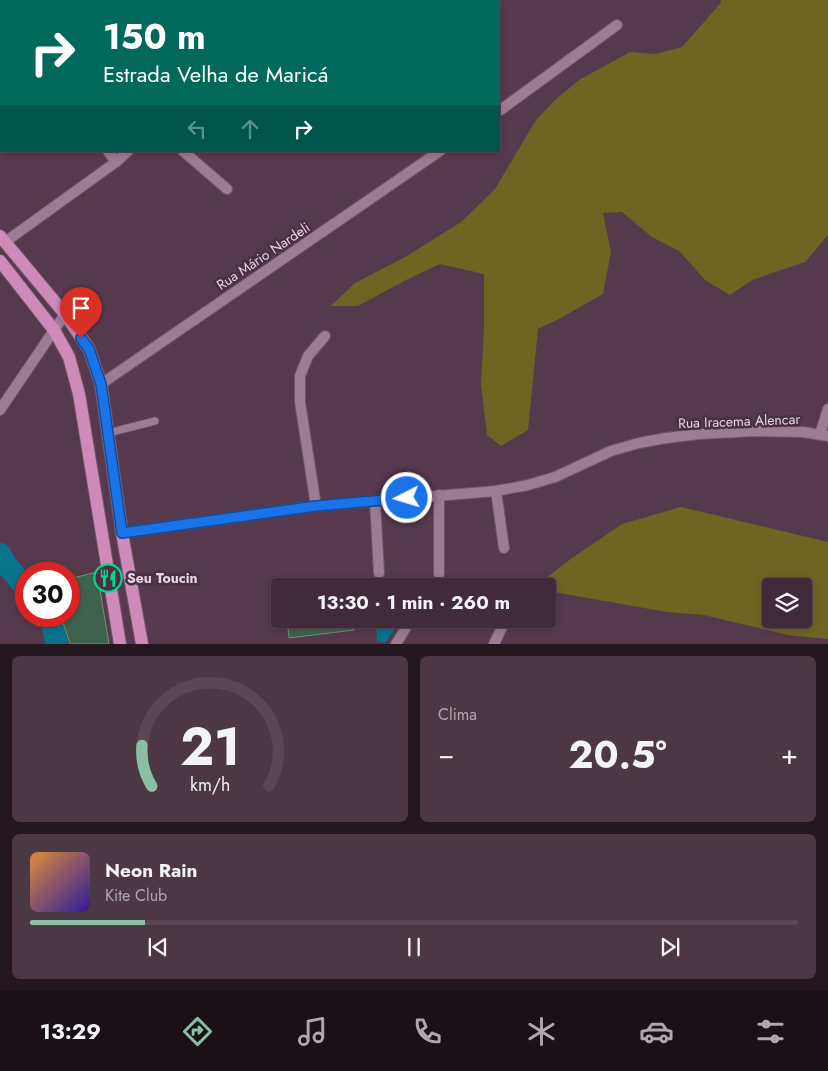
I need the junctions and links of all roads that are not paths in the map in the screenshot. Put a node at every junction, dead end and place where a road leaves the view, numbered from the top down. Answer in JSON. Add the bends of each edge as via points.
{"nodes":[{"id":1,"x":617,"y":24,"type":"dead end"},
{"id":2,"x":500,"y":110,"type":"edge"},
{"id":3,"x":109,"y":152,"type":"edge"},
{"id":4,"x":127,"y":152,"type":"edge"},
{"id":5,"x":184,"y":152,"type":"edge"},
{"id":6,"x":439,"y":152,"type":"edge"},
{"id":7,"x":116,"y":162,"type":"junction"},
{"id":8,"x":227,"y":189,"type":"dead end"},
{"id":9,"x":2,"y":239,"type":"edge"},
{"id":10,"x":0,"y":260,"type":"edge"},
{"id":11,"x":65,"y":314,"type":"junction"},
{"id":12,"x":54,"y":330,"type":"junction"},
{"id":13,"x":325,"y":336,"type":"dead end"},
{"id":14,"x":101,"y":384,"type":"junction"},
{"id":15,"x":828,"y":409,"type":"edge"},
{"id":16,"x":0,"y":410,"type":"edge"},
{"id":17,"x":155,"y":421,"type":"dead end"},
{"id":18,"x":108,"y":433,"type":"junction"},
{"id":19,"x":824,"y":435,"type":"edge"},
{"id":20,"x":496,"y":491,"type":"junction"},
{"id":21,"x":439,"y":495,"type":"junction"},
{"id":22,"x":375,"y":501,"type":"junction"},
{"id":23,"x":316,"y":506,"type":"junction"},
{"id":24,"x":122,"y":533,"type":"junction"},
{"id":25,"x":504,"y":548,"type":"dead end"},
{"id":26,"x":379,"y":573,"type":"dead end"},
{"id":27,"x":439,"y":574,"type":"dead end"},
{"id":28,"x":406,"y":628,"type":"edge"},
{"id":29,"x":502,"y":628,"type":"edge"},
{"id":30,"x":142,"y":643,"type":"edge"},
{"id":31,"x":120,"y":644,"type":"edge"},
{"id":32,"x":396,"y":644,"type":"edge"},
{"id":33,"x":494,"y":644,"type":"edge"}],
"edges":[{"from":1,"to":2,"type":"street"},
{"from":3,"to":7,"type":"street"},
{"from":4,"to":7,"type":"street"},
{"from":5,"to":8,"type":"street"},
{"from":6,"to":14,"type":"street","name":"Rua Mário Nardeli"},
{"from":7,"to":9,"type":"street"},
{"from":9,"to":11,"type":"main road"},
{"from":10,"to":12,"type":"main road"},
{"from":11,"to":12,"type":"street"},
{"from":11,"to":14,"type":"main road","via":[[89,349]]},
{"from":12,"to":16,"type":"street"},
{"from":12,"to":31,"type":"main road","via":[[69,357],[79,394]]},
{"from":13,"to":23,"type":"street","via":[[308,356],[300,376],[300,402]]},
{"from":14,"to":18,"type":"main road"},
{"from":15,"to":19,"type":"street"},
{"from":17,"to":18,"type":"lane"},
{"from":18,"to":24,"type":"main road"},
{"from":19,"to":20,"type":"street","name":"Rua Iracema Alencar","via":[[755,431],[666,438],[611,451],[555,477]]},
{"from":20,"to":21,"type":"street","name":"Rua Iracema Alencar"},
{"from":20,"to":25,"type":"street"},
{"from":21,"to":22,"type":"street","name":"Rua Iracema Alencar"},
{"from":21,"to":27,"type":"street"},
{"from":22,"to":23,"type":"street","name":"Rua Iracema Alencar"},
{"from":22,"to":26,"type":"street"},
{"from":23,"to":24,"type":"street","name":"Rua Iracema Alencar"},
{"from":24,"to":30,"type":"main road"},
{"from":28,"to":32,"type":"street"},
{"from":29,"to":33,"type":"street"}]}
